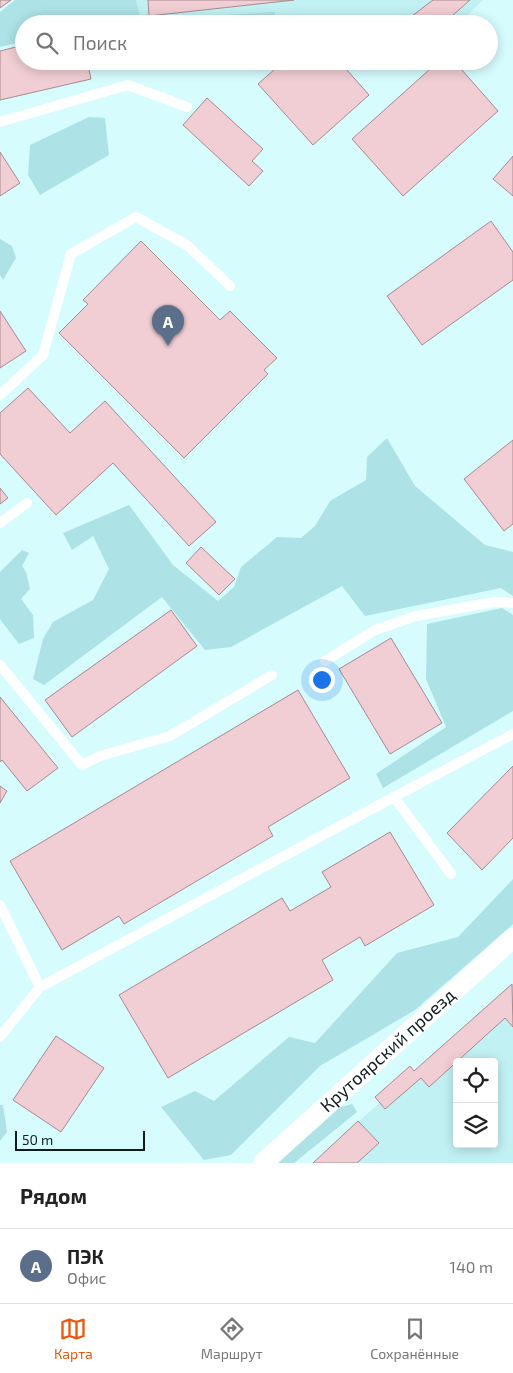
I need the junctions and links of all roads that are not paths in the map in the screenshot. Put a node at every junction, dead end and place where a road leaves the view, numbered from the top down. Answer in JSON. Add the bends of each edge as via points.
{"nodes":[{"id":1,"x":187,"y":107,"type":"dead end"},
{"id":2,"x":0,"y":122,"type":"edge"},
{"id":3,"x":230,"y":286,"type":"dead end"},
{"id":4,"x":0,"y":395,"type":"edge"},
{"id":5,"x":27,"y":503,"type":"dead end"},
{"id":6,"x":0,"y":523,"type":"edge"},
{"id":7,"x":513,"y":603,"type":"edge"},
{"id":8,"x":325,"y":661,"type":"dead end"},
{"id":9,"x":0,"y":665,"type":"edge"},
{"id":10,"x":272,"y":675,"type":"dead end"},
{"id":11,"x":513,"y":734,"type":"edge"},
{"id":12,"x":394,"y":797,"type":"junction"},
{"id":13,"x":451,"y":874,"type":"dead end"},
{"id":14,"x":0,"y":905,"type":"edge"},
{"id":15,"x":513,"y":938,"type":"edge"},
{"id":16,"x":40,"y":987,"type":"junction"},
{"id":17,"x":0,"y":1037,"type":"edge"},
{"id":18,"x":263,"y":1163,"type":"edge"}],
"edges":[{"from":1,"to":2,"type":"lane","via":[[128,86]]},
{"from":3,"to":4,"type":"lane","via":[[188,245],[136,218],[71,254],[43,355]]},
{"from":5,"to":6,"type":"lane"},
{"from":7,"to":8,"type":"lane","via":[[494,602],[416,616],[375,630]]},
{"from":9,"to":10,"type":"lane","via":[[82,765],[100,756],[170,736]]},
{"from":11,"to":12,"type":"lane"},
{"from":12,"to":13,"type":"lane"},
{"from":12,"to":16,"type":"lane"},
{"from":14,"to":16,"type":"lane"},
{"from":15,"to":18,"type":"street","name":"Крутоярский проезд"},
{"from":16,"to":17,"type":"lane"}]}
